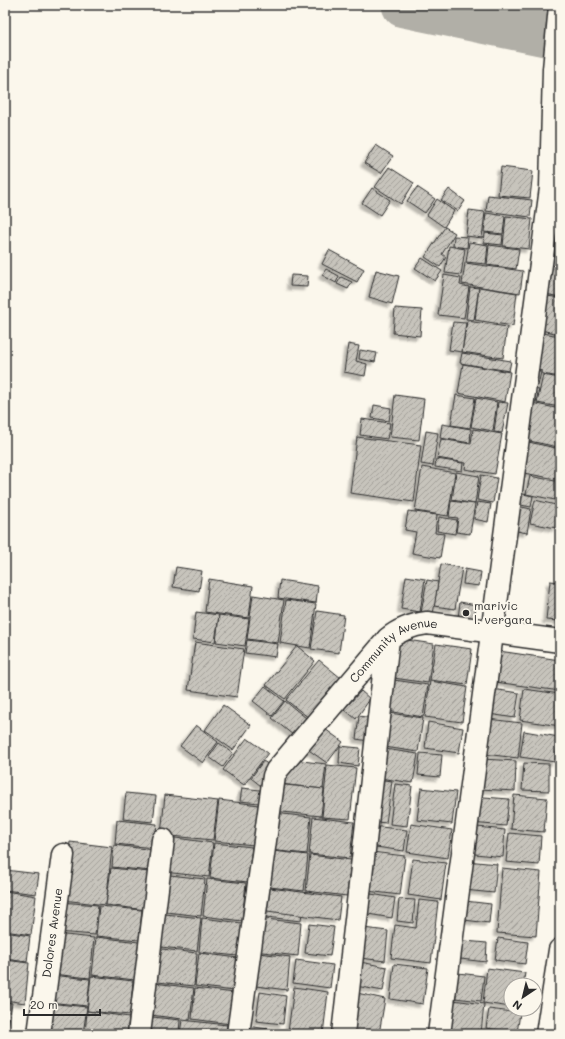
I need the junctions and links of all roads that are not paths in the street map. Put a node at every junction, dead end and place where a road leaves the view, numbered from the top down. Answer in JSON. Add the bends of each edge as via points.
{"nodes":[{"id":1,"x":560,"y":8,"type":"edge"},
{"id":2,"x":493,"y":632,"type":"junction"},
{"id":3,"x":388,"y":639,"type":"junction"},
{"id":4,"x":560,"y":641,"type":"edge"},
{"id":5,"x":163,"y":840,"type":"dead end"},
{"id":6,"x":63,"y":855,"type":"dead end"},
{"id":7,"x":560,"y":950,"type":"edge"},
{"id":8,"x":39,"y":1034,"type":"edge"},
{"id":9,"x":138,"y":1034,"type":"edge"},
{"id":10,"x":238,"y":1034,"type":"edge"},
{"id":11,"x":342,"y":1034,"type":"edge"},
{"id":12,"x":439,"y":1034,"type":"edge"},
{"id":13,"x":547,"y":1034,"type":"edge"}],
"edges":[{"from":1,"to":2,"type":"street","via":[[554,69],[551,188]]},
{"from":2,"to":3,"type":"street","name":"Community Avenue","via":[[427,623],[401,629]]},
{"from":2,"to":4,"type":"street","name":"Community Avenue"},
{"from":2,"to":12,"type":"street"},
{"from":3,"to":10,"type":"street","name":"Community Avenue","via":[[274,776]]},
{"from":3,"to":11,"type":"street"},
{"from":5,"to":9,"type":"street"},
{"from":6,"to":8,"type":"street","name":"Dolores Avenue"},
{"from":7,"to":13,"type":"street"}]}
